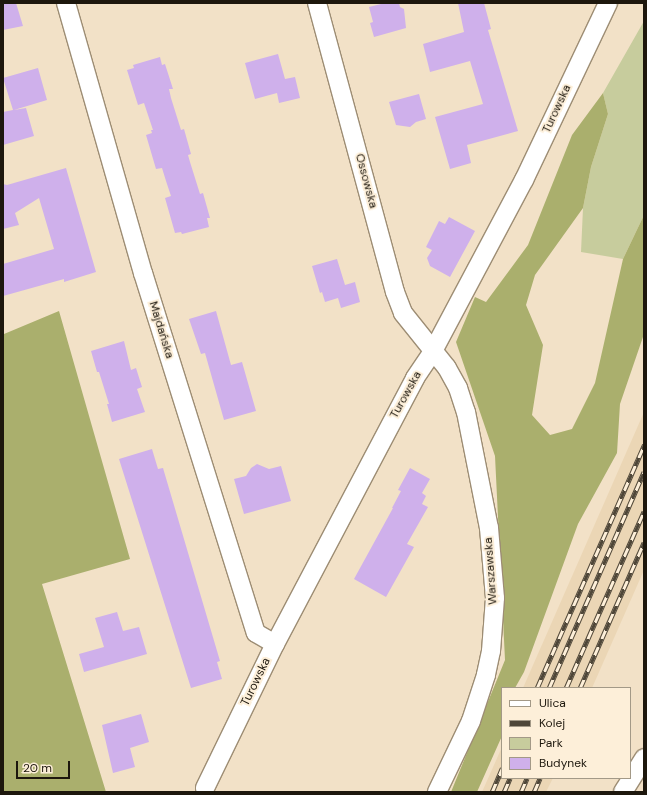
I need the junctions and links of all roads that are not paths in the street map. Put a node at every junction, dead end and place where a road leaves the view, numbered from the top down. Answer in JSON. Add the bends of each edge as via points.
{"nodes":[{"id":1,"x":66,"y":3,"type":"edge"},
{"id":2,"x":317,"y":3,"type":"edge"},
{"id":3,"x":608,"y":3,"type":"edge"},
{"id":4,"x":433,"y":351,"type":"junction"},
{"id":5,"x":275,"y":644,"type":"junction"},
{"id":6,"x":643,"y":761,"type":"edge"},
{"id":7,"x":205,"y":788,"type":"dead end"},
{"id":8,"x":437,"y":792,"type":"edge"},
{"id":9,"x":623,"y":792,"type":"edge"}],
"edges":[{"from":1,"to":5,"type":"street","name":"Majdańska","via":[[143,273],[256,633]]},
{"from":2,"to":4,"type":"street","name":"Ossowska","via":[[395,292],[403,313]]},
{"from":3,"to":4,"type":"street","name":"Turowska","via":[[524,180]]},
{"from":4,"to":5,"type":"street","name":"Turowska","via":[[415,378]]},
{"from":4,"to":8,"type":"street","name":"Warszawska","via":[[447,368],[458,388],[466,412],[489,528],[495,598],[491,651],[486,675],[471,721]]},
{"from":5,"to":7,"type":"street","name":"Turowska"},
{"from":6,"to":9,"type":"street"}]}
